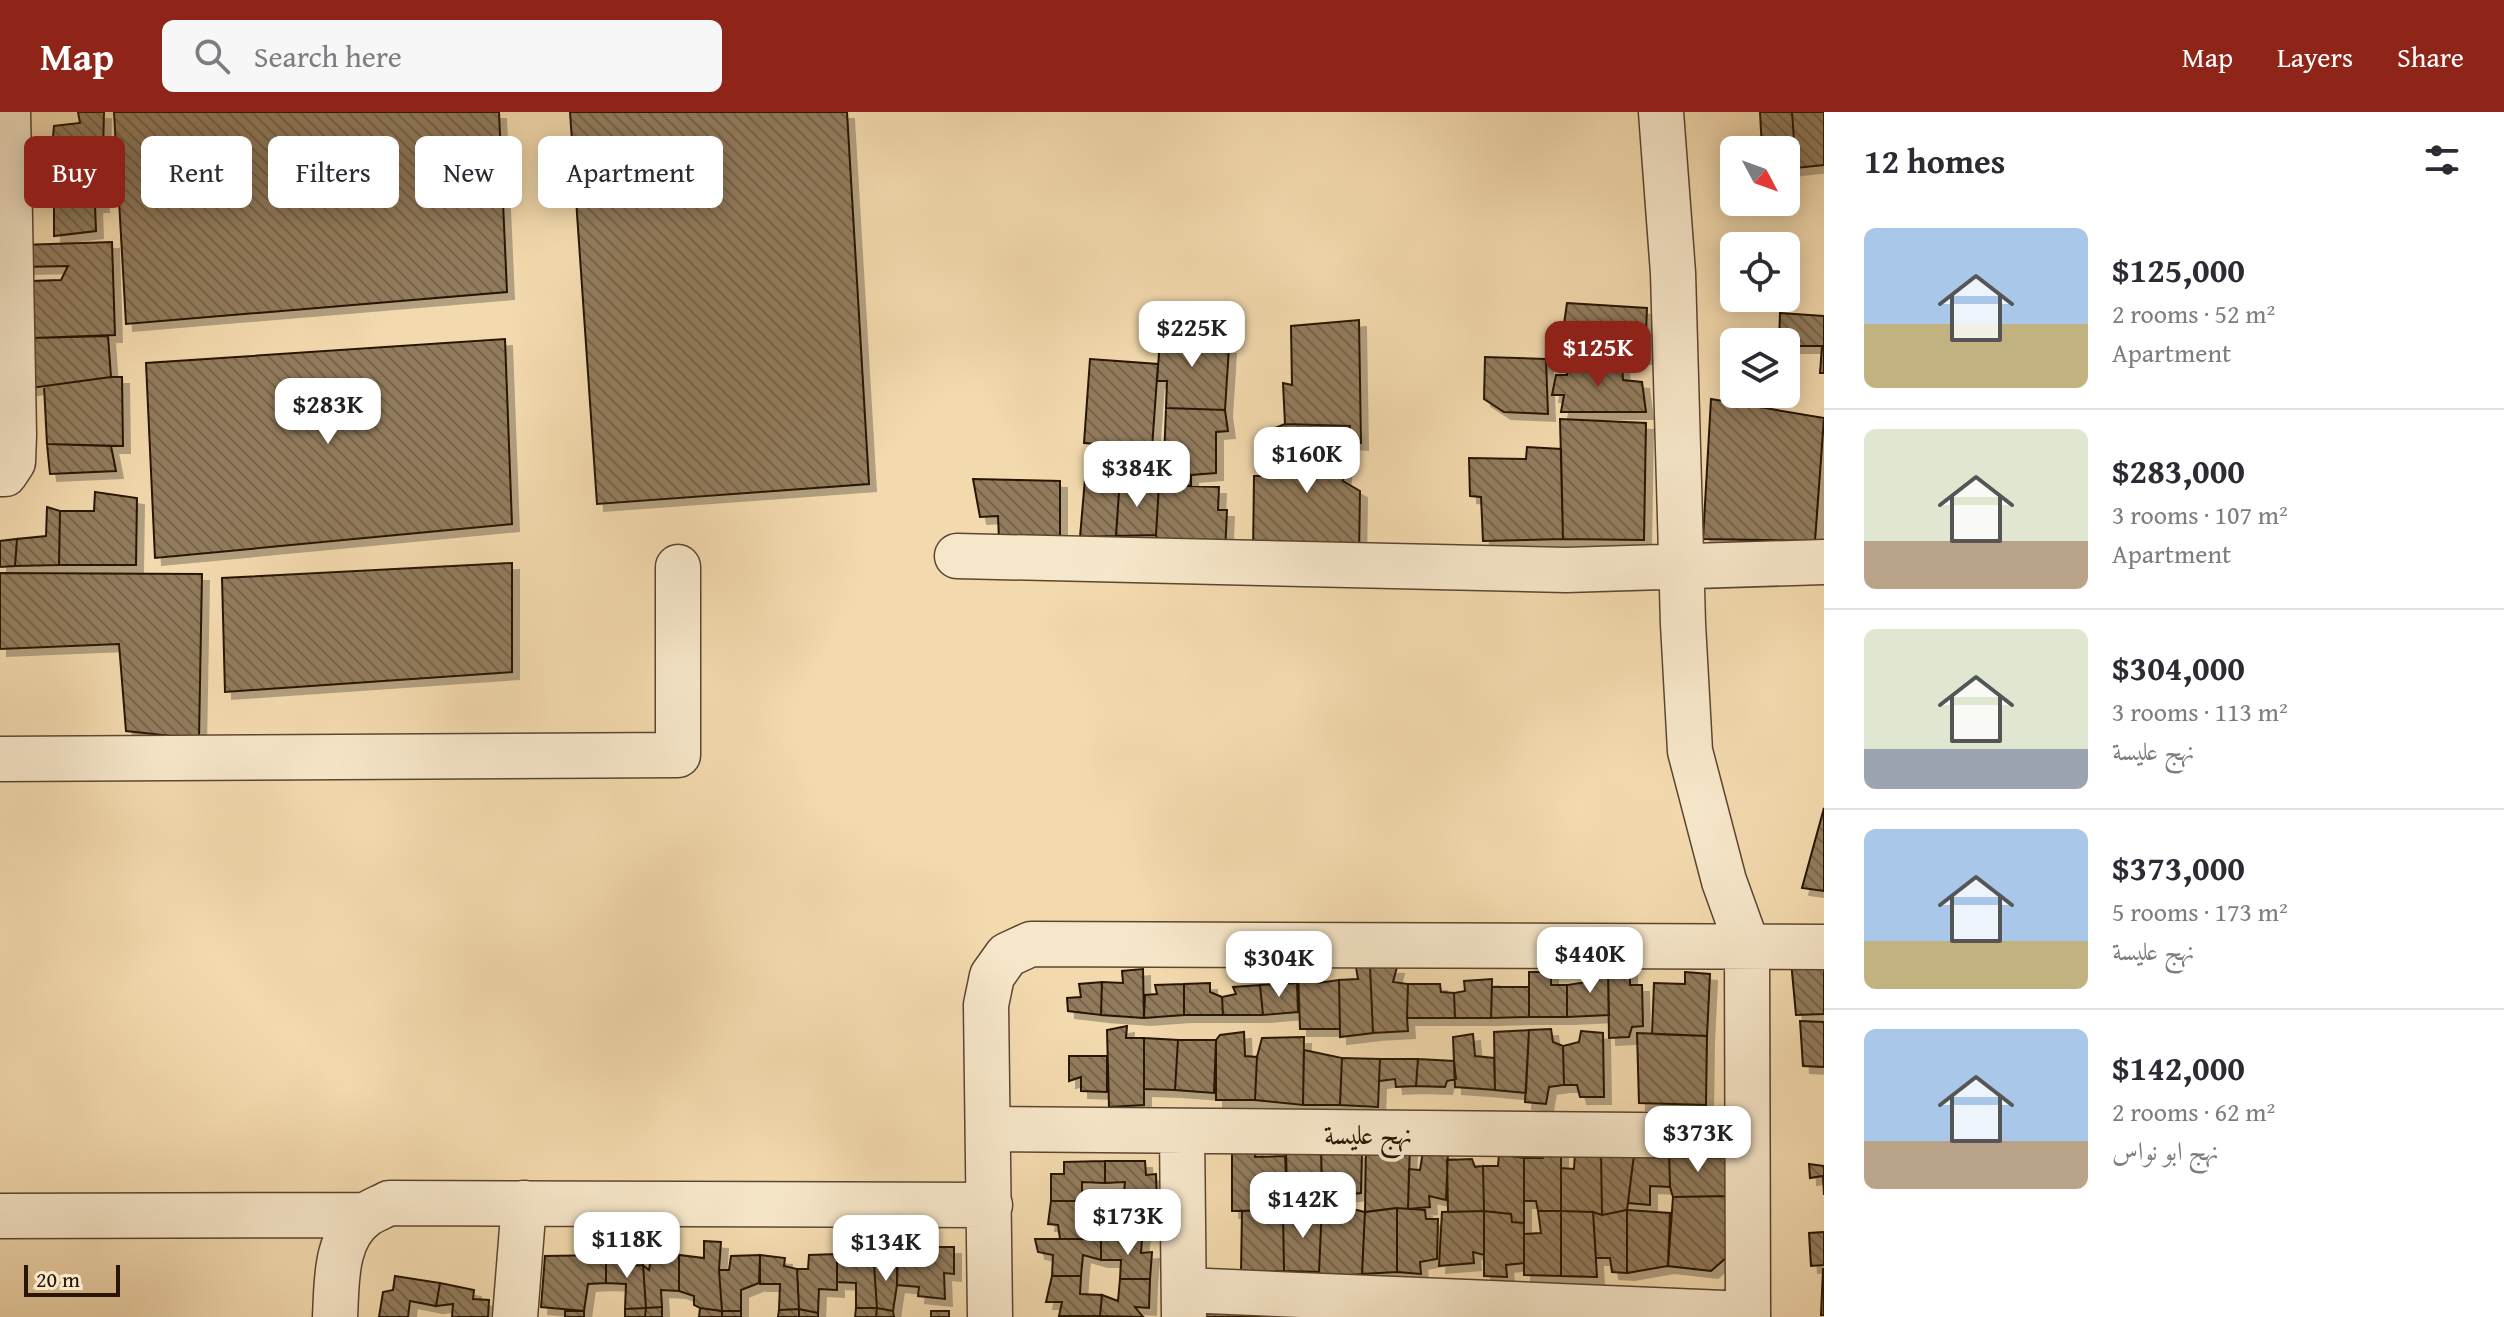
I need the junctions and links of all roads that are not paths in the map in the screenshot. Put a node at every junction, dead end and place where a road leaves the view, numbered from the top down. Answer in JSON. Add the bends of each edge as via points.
{"nodes":[{"id":1,"x":8,"y":112,"type":"edge"},
{"id":2,"x":1661,"y":112,"type":"edge"},
{"id":3,"x":6,"y":272,"type":"edge"},
{"id":4,"x":0,"y":474,"type":"edge"},
{"id":5,"x":957,"y":556,"type":"dead end"},
{"id":6,"x":1824,"y":562,"type":"edge"},
{"id":7,"x":678,"y":567,"type":"dead end"},
{"id":8,"x":1681,"y":567,"type":"junction"},
{"id":9,"x":0,"y":759,"type":"edge"},
{"id":10,"x":1747,"y":945,"type":"junction"},
{"id":11,"x":1824,"y":947,"type":"edge"},
{"id":12,"x":989,"y":1129,"type":"junction"},
{"id":13,"x":1182,"y":1132,"type":"junction"},
{"id":14,"x":1747,"y":1136,"type":"junction"},
{"id":15,"x":524,"y":1203,"type":"junction"},
{"id":16,"x":990,"y":1205,"type":"junction"},
{"id":17,"x":365,"y":1215,"type":"junction"},
{"id":18,"x":0,"y":1216,"type":"edge"},
{"id":19,"x":1184,"y":1304,"type":"edge"},
{"id":20,"x":1353,"y":1308,"type":"edge"},
{"id":21,"x":1536,"y":1311,"type":"edge"},
{"id":22,"x":1748,"y":1316,"type":"edge"},
{"id":23,"x":335,"y":1317,"type":"edge"},
{"id":24,"x":515,"y":1317,"type":"edge"},
{"id":25,"x":990,"y":1317,"type":"edge"}],
"edges":[{"from":1,"to":3,"type":"street"},
{"from":2,"to":8,"type":"street","via":[[1673,273]]},
{"from":3,"to":4,"type":"street","via":[[13,462]]},
{"from":5,"to":8,"type":"street","via":[[1566,570]]},
{"from":6,"to":8,"type":"street"},
{"from":7,"to":9,"type":"street","via":[[678,755]]},
{"from":8,"to":10,"type":"street","via":[[1690,751],[1724,881]]},
{"from":10,"to":11,"type":"street"},
{"from":10,"to":12,"type":"street","via":[[1031,944],[1007,955],[992,976],[986,1005]]},
{"from":10,"to":14,"type":"street"},
{"from":12,"to":13,"type":"street","name":"نهج عليسة"},
{"from":12,"to":16,"type":"street"},
{"from":13,"to":14,"type":"street","name":"نهج عليسة"},
{"from":13,"to":19,"type":"street"},
{"from":14,"to":22,"type":"street"},
{"from":15,"to":16,"type":"street"},
{"from":15,"to":17,"type":"street","via":[[389,1203]]},
{"from":15,"to":24,"type":"street"},
{"from":16,"to":25,"type":"street"},
{"from":17,"to":18,"type":"street"},
{"from":17,"to":23,"type":"street","via":[[339,1260]]},
{"from":19,"to":20,"type":"street"},
{"from":20,"to":21,"type":"street"},
{"from":21,"to":22,"type":"street"}]}
